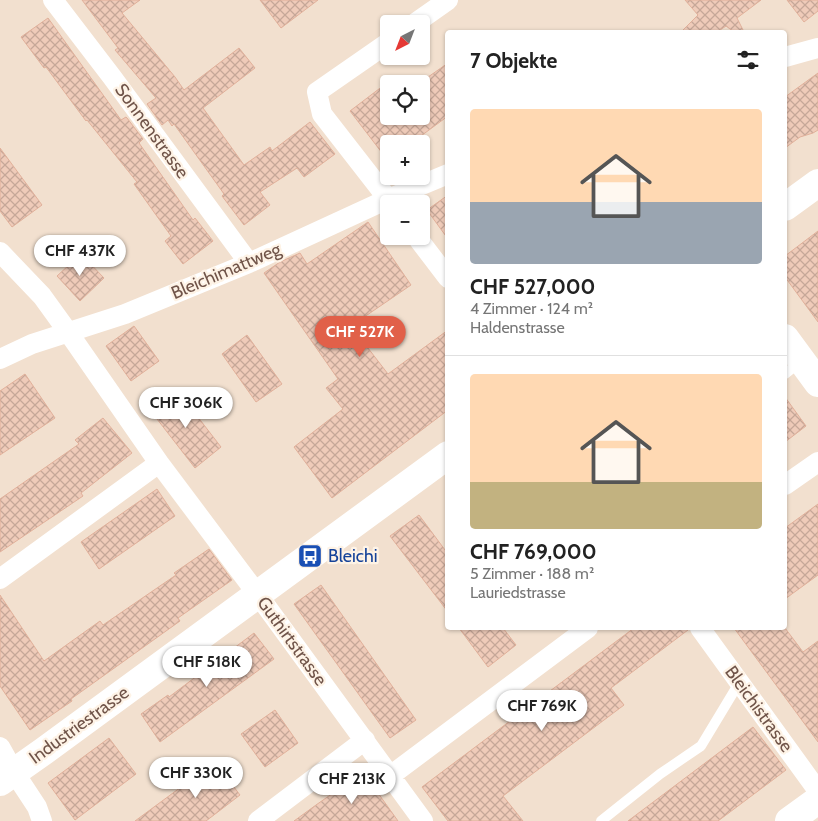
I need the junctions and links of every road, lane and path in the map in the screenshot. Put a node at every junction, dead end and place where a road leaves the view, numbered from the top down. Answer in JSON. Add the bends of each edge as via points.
{"nodes":[{"id":1,"x":53,"y":0,"type":"edge"},
{"id":2,"x":448,"y":0,"type":"edge"},
{"id":3,"x":427,"y":15,"type":"edge"},
{"id":4,"x":380,"y":48,"type":"edge"},
{"id":5,"x":818,"y":48,"type":"edge"},
{"id":6,"x":787,"y":56,"type":"edge"},
{"id":7,"x":445,"y":175,"type":"edge"},
{"id":8,"x":818,"y":183,"type":"edge"},
{"id":9,"x":385,"y":195,"type":"edge"},
{"id":10,"x":403,"y":195,"type":"edge"},
{"id":11,"x":380,"y":205,"type":"edge"},
{"id":12,"x":787,"y":206,"type":"edge"},
{"id":13,"x":423,"y":245,"type":"edge"},
{"id":14,"x":0,"y":252,"type":"edge"},
{"id":15,"x":249,"y":263,"type":"junction"},
{"id":16,"x":445,"y":274,"type":"edge"},
{"id":17,"x":68,"y":332,"type":"junction"},
{"id":18,"x":787,"y":345,"type":"edge"},
{"id":19,"x":0,"y":359,"type":"edge"},
{"id":20,"x":793,"y":367,"type":"edge"},
{"id":21,"x":818,"y":383,"type":"edge"},
{"id":22,"x":445,"y":457,"type":"edge"},
{"id":23,"x":159,"y":462,"type":"junction"},
{"id":24,"x":818,"y":462,"type":"edge"},
{"id":25,"x":787,"y":484,"type":"edge"},
{"id":26,"x":0,"y":579,"type":"edge"},
{"id":27,"x":258,"y":594,"type":"junction"},
{"id":28,"x":585,"y":630,"type":"edge"},
{"id":29,"x":701,"y":630,"type":"edge"},
{"id":30,"x":739,"y":683,"type":"junction"},
{"id":31,"x":364,"y":740,"type":"junction"},
{"id":32,"x":0,"y":747,"type":"edge"},
{"id":33,"x":390,"y":776,"type":"junction"},
{"id":34,"x":7,"y":777,"type":"edge"},
{"id":35,"x":818,"y":791,"type":"edge"},
{"id":36,"x":818,"y":800,"type":"edge"},
{"id":37,"x":42,"y":821,"type":"edge"},
{"id":38,"x":258,"y":821,"type":"edge"},
{"id":39,"x":423,"y":821,"type":"edge"},
{"id":40,"x":602,"y":821,"type":"edge"},
{"id":41,"x":789,"y":821,"type":"edge"}],
"edges":[{"from":1,"to":15,"type":"street","name":"Sonnenstrasse"},
{"from":2,"to":3,"type":"street"},
{"from":4,"to":9,"type":"street","via":[[317,92],[322,114]]},
{"from":5,"to":6,"type":"street"},
{"from":7,"to":10,"type":"street","name":"Bleichimattweg"},
{"from":8,"to":12,"type":"street"},
{"from":11,"to":15,"type":"street","name":"Bleichimattweg"},
{"from":13,"to":16,"type":"street"},
{"from":14,"to":17,"type":"street","name":"Guthirtstrasse","via":[[42,296]]},
{"from":15,"to":17,"type":"street","name":"Bleichimattweg","via":[[125,314]]},
{"from":17,"to":19,"type":"street","name":"Bleichimattweg"},
{"from":17,"to":23,"type":"street","name":"Guthirtstrasse"},
{"from":18,"to":20,"type":"street"},
{"from":20,"to":21,"type":"street"},
{"from":22,"to":27,"type":"street","name":"Industriestrasse"},
{"from":23,"to":26,"type":"street"},
{"from":23,"to":27,"type":"street","name":"Guthirtstrasse"},
{"from":24,"to":25,"type":"street"},
{"from":27,"to":31,"type":"street","name":"Guthirtstrasse"},
{"from":27,"to":34,"type":"street","name":"Industriestrasse"},
{"from":28,"to":33,"type":"street"},
{"from":29,"to":30,"type":"street","name":"Bleichistrasse"},
{"from":30,"to":35,"type":"street","name":"Bleichistrasse"},
{"from":30,"to":40,"type":"lane","via":[[701,746]]},
{"from":31,"to":33,"type":"street","name":"Guthirtstrasse"},
{"from":31,"to":38,"type":"street"},
{"from":32,"to":34,"type":"street"},
{"from":33,"to":39,"type":"street","name":"Guthirtstrasse"},
{"from":34,"to":37,"type":"street","via":[[37,807]]},
{"from":36,"to":41,"type":"street"}]}
